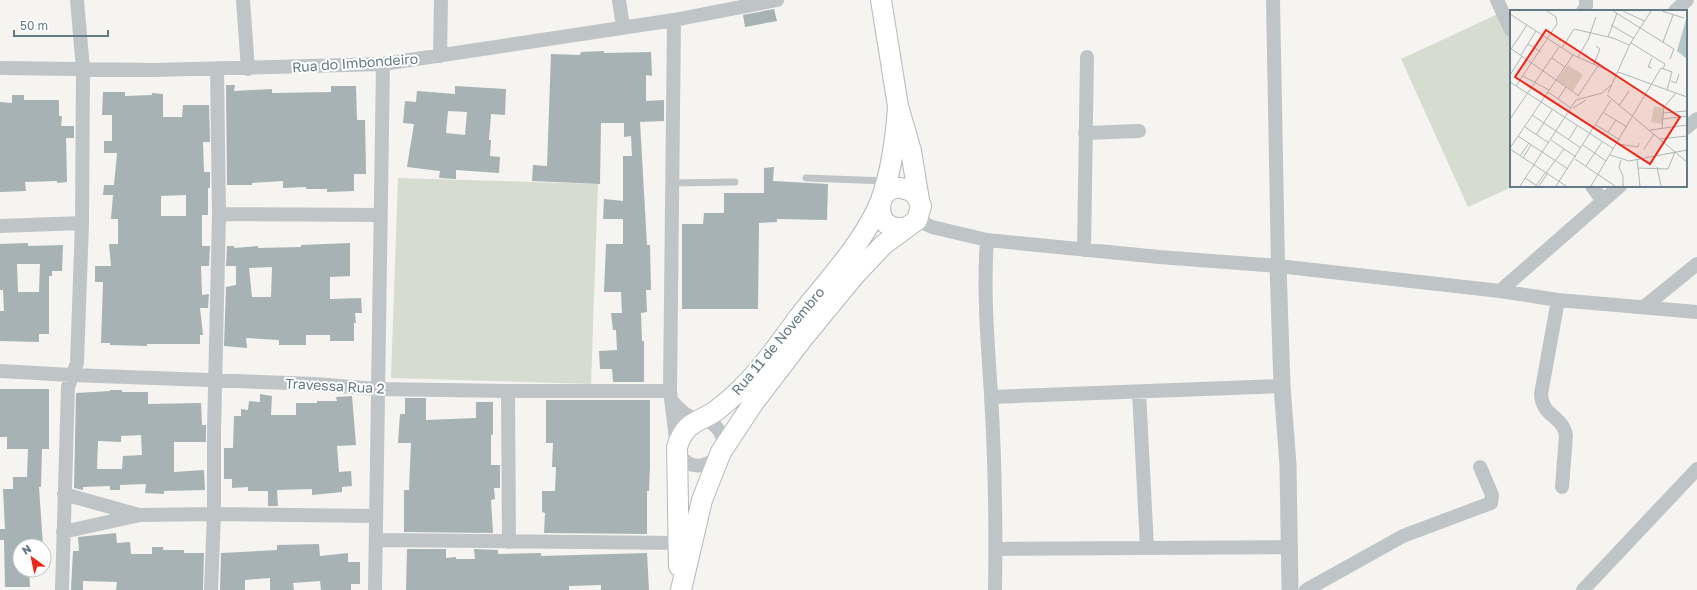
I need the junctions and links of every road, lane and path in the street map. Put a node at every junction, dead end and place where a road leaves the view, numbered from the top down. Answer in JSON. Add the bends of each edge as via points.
{"nodes":[{"id":1,"x":77,"y":0,"type":"edge"},
{"id":2,"x":243,"y":0,"type":"edge"},
{"id":3,"x":441,"y":0,"type":"edge"},
{"id":4,"x":619,"y":0,"type":"edge"},
{"id":5,"x":776,"y":0,"type":"edge"},
{"id":6,"x":881,"y":0,"type":"edge"},
{"id":7,"x":1273,"y":0,"type":"edge"},
{"id":8,"x":1497,"y":0,"type":"edge"},
{"id":9,"x":1586,"y":0,"type":"edge"},
{"id":10,"x":1687,"y":0,"type":"edge"},
{"id":11,"x":1584,"y":10,"type":"edge"},
{"id":12,"x":1676,"y":10,"type":"edge"},
{"id":13,"x":674,"y":20,"type":"junction"},
{"id":14,"x":623,"y":27,"type":"junction"},
{"id":15,"x":1510,"y":28,"type":"edge"},
{"id":16,"x":440,"y":56,"type":"junction"},
{"id":17,"x":1087,"y":57,"type":"dead end"},
{"id":18,"x":383,"y":64,"type":"junction"},
{"id":19,"x":0,"y":68,"type":"edge"},
{"id":20,"x":83,"y":69,"type":"junction"},
{"id":21,"x":218,"y":69,"type":"junction"},
{"id":22,"x":248,"y":69,"type":"junction"},
{"id":23,"x":898,"y":106,"type":"junction"},
{"id":24,"x":1697,"y":119,"type":"edge"},
{"id":25,"x":1687,"y":127,"type":"edge"},
{"id":26,"x":1138,"y":131,"type":"dead end"},
{"id":27,"x":1085,"y":133,"type":"junction"},
{"id":28,"x":806,"y":178,"type":"dead end"},
{"id":29,"x":887,"y":181,"type":"junction"},
{"id":30,"x":735,"y":182,"type":"dead end"},
{"id":31,"x":672,"y":183,"type":"junction"},
{"id":32,"x":1593,"y":187,"type":"edge"},
{"id":33,"x":1619,"y":187,"type":"edge"},
{"id":34,"x":919,"y":200,"type":"junction"},
{"id":35,"x":1602,"y":201,"type":"junction"},
{"id":36,"x":880,"y":202,"type":"junction"},
{"id":37,"x":219,"y":214,"type":"junction"},
{"id":38,"x":380,"y":216,"type":"junction"},
{"id":39,"x":82,"y":224,"type":"junction"},
{"id":40,"x":912,"y":224,"type":"junction"},
{"id":41,"x":0,"y":226,"type":"edge"},
{"id":42,"x":987,"y":240,"type":"junction"},
{"id":43,"x":1084,"y":250,"type":"junction"},
{"id":44,"x":1697,"y":264,"type":"edge"},
{"id":45,"x":1278,"y":266,"type":"junction"},
{"id":46,"x":1500,"y":291,"type":"junction"},
{"id":47,"x":1558,"y":300,"type":"junction"},
{"id":48,"x":1644,"y":307,"type":"junction"},
{"id":49,"x":1697,"y":312,"type":"edge"},
{"id":50,"x":0,"y":371,"type":"edge"},
{"id":51,"x":72,"y":375,"type":"junction"},
{"id":52,"x":215,"y":380,"type":"junction"},
{"id":53,"x":1282,"y":386,"type":"junction"},
{"id":54,"x":378,"y":389,"type":"junction"},
{"id":55,"x":508,"y":391,"type":"junction"},
{"id":56,"x":1139,"y":392,"type":"junction"},
{"id":57,"x":671,"y":396,"type":"junction"},
{"id":58,"x":991,"y":397,"type":"junction"},
{"id":59,"x":703,"y":419,"type":"junction"},
{"id":60,"x":677,"y":447,"type":"junction"},
{"id":61,"x":721,"y":452,"type":"junction"},
{"id":62,"x":1480,"y":467,"type":"dead end"},
{"id":63,"x":1697,"y":469,"type":"edge"},
{"id":64,"x":1562,"y":487,"type":"dead end"},
{"id":65,"x":64,"y":494,"type":"junction"},
{"id":66,"x":214,"y":514,"type":"junction"},
{"id":67,"x":140,"y":516,"type":"junction"},
{"id":68,"x":376,"y":516,"type":"junction"},
{"id":69,"x":63,"y":532,"type":"junction"},
{"id":70,"x":376,"y":540,"type":"junction"},
{"id":71,"x":509,"y":542,"type":"junction"},
{"id":72,"x":678,"y":543,"type":"junction"},
{"id":73,"x":1291,"y":547,"type":"junction"},
{"id":74,"x":1146,"y":548,"type":"junction"},
{"id":75,"x":996,"y":549,"type":"junction"},
{"id":76,"x":62,"y":590,"type":"edge"},
{"id":77,"x":211,"y":590,"type":"edge"},
{"id":78,"x":375,"y":590,"type":"edge"},
{"id":79,"x":680,"y":590,"type":"edge"},
{"id":80,"x":995,"y":590,"type":"edge"},
{"id":81,"x":1290,"y":590,"type":"edge"},
{"id":82,"x":1306,"y":590,"type":"edge"},
{"id":83,"x":1583,"y":590,"type":"edge"}],
"edges":[{"from":1,"to":20,"type":"street"},
{"from":2,"to":22,"type":"street"},
{"from":3,"to":16,"type":"street"},
{"from":4,"to":14,"type":"street"},
{"from":5,"to":13,"type":"street","name":"Rua do Imbondeiro"},
{"from":6,"to":23,"type":"main road","name":"Rua 11 de Novembro"},
{"from":7,"to":45,"type":"street"},
{"from":8,"to":15,"type":"street"},
{"from":9,"to":11,"type":"street"},
{"from":10,"to":12,"type":"street"},
{"from":13,"to":14,"type":"street","name":"Rua do Imbondeiro"},
{"from":13,"to":31,"type":"street"},
{"from":14,"to":16,"type":"street","name":"Rua do Imbondeiro"},
{"from":16,"to":18,"type":"street","name":"Rua do Imbondeiro"},
{"from":17,"to":27,"type":"street"},
{"from":18,"to":22,"type":"street","name":"Rua do Imbondeiro"},
{"from":18,"to":38,"type":"street"},
{"from":19,"to":20,"type":"street","name":"Rua do Imbondeiro"},
{"from":20,"to":21,"type":"street","name":"Rua do Imbondeiro"},
{"from":20,"to":39,"type":"street"},
{"from":21,"to":22,"type":"street","name":"Rua do Imbondeiro"},
{"from":21,"to":37,"type":"street"},
{"from":23,"to":29,"type":"main road","name":"Rua 11 de Novembro","via":[[893,158]]},
{"from":23,"to":34,"type":"main road","name":"Rua 11 de Novembro","via":[[911,151]]},
{"from":24,"to":25,"type":"street"},
{"from":26,"to":27,"type":"street"},
{"from":27,"to":43,"type":"street"},
{"from":28,"to":29,"type":"lane"},
{"from":29,"to":36,"type":"main road","name":"Rua 11 de Novembro"},
{"from":30,"to":31,"type":"lane"},
{"from":31,"to":57,"type":"street"},
{"from":32,"to":35,"type":"street"},
{"from":33,"to":35,"type":"street"},
{"from":34,"to":36,"type":"main road","name":"Rua 11 de Novembro","via":[[915,194],[902,188],[895,188],[888,191]]},
{"from":34,"to":40,"type":"main road","name":"Rua 11 de Novembro","via":[[921,206]]},
{"from":35,"to":46,"type":"street"},
{"from":36,"to":40,"type":"main road","via":[[880,215],[888,225],[900,229]]},
{"from":36,"to":59,"type":"main road","name":"Rua 11 de Novembro","via":[[863,233],[842,262],[755,373],[730,399]]},
{"from":37,"to":38,"type":"street"},
{"from":37,"to":52,"type":"street"},
{"from":38,"to":54,"type":"street"},
{"from":39,"to":41,"type":"street"},
{"from":39,"to":51,"type":"street","via":[[77,363]]},
{"from":40,"to":42,"type":"street"},
{"from":40,"to":61,"type":"main road","name":"Rua 11 de Novembro","via":[[883,245],[849,282],[754,402]]},
{"from":42,"to":43,"type":"street"},
{"from":42,"to":58,"type":"street","via":[[986,308]]},
{"from":43,"to":45,"type":"street"},
{"from":44,"to":48,"type":"street"},
{"from":45,"to":46,"type":"street"},
{"from":45,"to":53,"type":"street"},
{"from":46,"to":47,"type":"street"},
{"from":47,"to":48,"type":"street"},
{"from":47,"to":64,"type":"street","via":[[1541,402],[1545,410],[1565,428]]},
{"from":48,"to":49,"type":"street"},
{"from":50,"to":51,"type":"street","name":"Travessa Rua 2"},
{"from":51,"to":52,"type":"street","name":"Travessa Rua 2"},
{"from":51,"to":65,"type":"street","via":[[68,387]]},
{"from":52,"to":54,"type":"street","name":"Travessa Rua 2"},
{"from":52,"to":66,"type":"street"},
{"from":53,"to":56,"type":"street"},
{"from":53,"to":73,"type":"street"},
{"from":54,"to":55,"type":"street","name":"Travessa Rua 2"},
{"from":54,"to":68,"type":"street"},
{"from":55,"to":57,"type":"street","name":"Travessa Rua 2"},
{"from":55,"to":71,"type":"street"},
{"from":56,"to":58,"type":"street"},
{"from":56,"to":74,"type":"street"},
{"from":57,"to":59,"type":"street","via":[[686,414]]},
{"from":57,"to":60,"type":"street"},
{"from":58,"to":75,"type":"street"},
{"from":59,"to":60,"type":"main road","name":"Rua 11 de Novembro","via":[[693,422],[685,429]]},
{"from":59,"to":61,"type":"street","via":[[714,424],[720,432],[723,443]]},
{"from":60,"to":61,"type":"street","via":[[684,461],[695,466],[709,463]]},
{"from":60,"to":72,"type":"main road","name":"Rua 11 de Novembro"},
{"from":61,"to":79,"type":"main road","name":"Rua 11 de Novembro","via":[[702,500]]},
{"from":62,"to":82,"type":"street","via":[[1492,495],[1491,503],[1403,536]]},
{"from":63,"to":83,"type":"street"},
{"from":65,"to":67,"type":"street"},
{"from":65,"to":69,"type":"street"},
{"from":66,"to":67,"type":"street"},
{"from":66,"to":68,"type":"street"},
{"from":66,"to":77,"type":"street"},
{"from":67,"to":69,"type":"street"},
{"from":68,"to":70,"type":"street"},
{"from":69,"to":76,"type":"street"},
{"from":70,"to":71,"type":"street"},
{"from":70,"to":78,"type":"street"},
{"from":71,"to":72,"type":"street"},
{"from":72,"to":79,"type":"main road","name":"Rua 11 de Novembro"},
{"from":73,"to":74,"type":"street"},
{"from":73,"to":81,"type":"street"},
{"from":74,"to":75,"type":"street"},
{"from":75,"to":80,"type":"street"}]}
